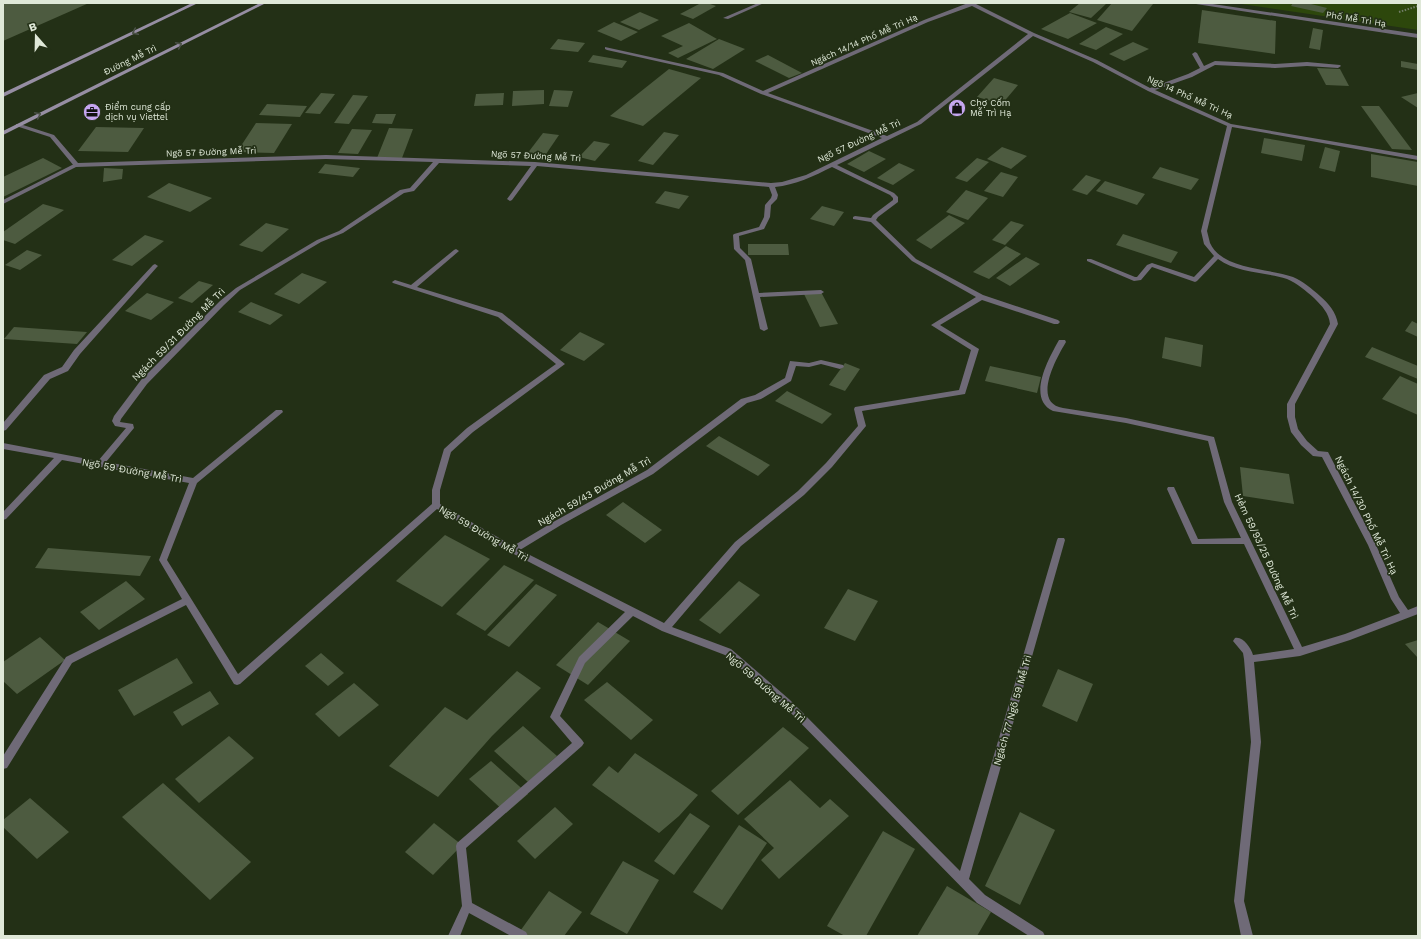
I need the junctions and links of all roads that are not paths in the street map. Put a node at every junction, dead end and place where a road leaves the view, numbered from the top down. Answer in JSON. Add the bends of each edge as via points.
{"nodes":[{"id":1,"x":196,"y":3,"type":"edge"},
{"id":2,"x":264,"y":3,"type":"edge"},
{"id":3,"x":762,"y":3,"type":"edge"},
{"id":4,"x":1196,"y":3,"type":"edge"},
{"id":5,"x":971,"y":4,"type":"edge"},
{"id":6,"x":726,"y":18,"type":"dead end"},
{"id":7,"x":1032,"y":34,"type":"junction"},
{"id":8,"x":1418,"y":36,"type":"edge"},
{"id":9,"x":607,"y":48,"type":"dead end"},
{"id":10,"x":1195,"y":54,"type":"dead end"},
{"id":11,"x":1338,"y":66,"type":"dead end"},
{"id":12,"x":1203,"y":68,"type":"junction"},
{"id":13,"x":1150,"y":90,"type":"junction"},
{"id":14,"x":763,"y":93,"type":"junction"},
{"id":15,"x":3,"y":95,"type":"edge"},
{"id":16,"x":18,"y":125,"type":"junction"},
{"id":17,"x":1230,"y":125,"type":"junction"},
{"id":18,"x":3,"y":133,"type":"edge"},
{"id":19,"x":887,"y":138,"type":"junction"},
{"id":20,"x":1418,"y":158,"type":"edge"},
{"id":21,"x":437,"y":161,"type":"junction"},
{"id":22,"x":535,"y":164,"type":"junction"},
{"id":23,"x":831,"y":164,"type":"junction"},
{"id":24,"x":76,"y":165,"type":"junction"},
{"id":25,"x":771,"y":185,"type":"junction"},
{"id":26,"x":510,"y":200,"type":"dead end"},
{"id":27,"x":3,"y":202,"type":"edge"},
{"id":28,"x":855,"y":218,"type":"dead end"},
{"id":29,"x":873,"y":220,"type":"junction"},
{"id":30,"x":456,"y":251,"type":"dead end"},
{"id":31,"x":1218,"y":256,"type":"junction"},
{"id":32,"x":1089,"y":260,"type":"dead end"},
{"id":33,"x":155,"y":266,"type":"dead end"},
{"id":34,"x":395,"y":282,"type":"dead end"},
{"id":35,"x":412,"y":287,"type":"junction"},
{"id":36,"x":821,"y":292,"type":"dead end"},
{"id":37,"x":756,"y":295,"type":"junction"},
{"id":38,"x":981,"y":297,"type":"junction"},
{"id":39,"x":1056,"y":322,"type":"dead end"},
{"id":40,"x":764,"y":329,"type":"dead end"},
{"id":41,"x":1062,"y":342,"type":"dead end"},
{"id":42,"x":840,"y":367,"type":"dead end"},
{"id":43,"x":279,"y":412,"type":"dead end"},
{"id":44,"x":3,"y":428,"type":"edge"},
{"id":45,"x":3,"y":446,"type":"edge"},
{"id":46,"x":61,"y":456,"type":"junction"},
{"id":47,"x":100,"y":464,"type":"junction"},
{"id":48,"x":194,"y":481,"type":"junction"},
{"id":49,"x":1171,"y":489,"type":"dead end"},
{"id":50,"x":436,"y":505,"type":"junction"},
{"id":51,"x":3,"y":517,"type":"edge"},
{"id":52,"x":1061,"y":540,"type":"dead end"},
{"id":53,"x":1247,"y":541,"type":"junction"},
{"id":54,"x":513,"y":550,"type":"junction"},
{"id":55,"x":188,"y":600,"type":"junction"},
{"id":56,"x":1418,"y":610,"type":"edge"},
{"id":57,"x":632,"y":611,"type":"junction"},
{"id":58,"x":1406,"y":614,"type":"junction"},
{"id":59,"x":665,"y":628,"type":"junction"},
{"id":60,"x":1238,"y":641,"type":"dead end"},
{"id":61,"x":1300,"y":652,"type":"junction"},
{"id":62,"x":1249,"y":659,"type":"junction"},
{"id":63,"x":3,"y":765,"type":"edge"},
{"id":64,"x":963,"y":880,"type":"junction"},
{"id":65,"x":467,"y":906,"type":"junction"},
{"id":66,"x":454,"y":936,"type":"edge"},
{"id":67,"x":522,"y":936,"type":"edge"},
{"id":68,"x":1039,"y":936,"type":"edge"},
{"id":69,"x":1247,"y":936,"type":"edge"}],
"edges":[{"from":1,"to":15,"type":"main road","one_way":true},
{"from":16,"to":2,"type":"main road","name":"Đường Mễ Trì","one_way":true},
{"from":3,"to":6,"type":"street"},
{"from":4,"to":8,"type":"street","name":"Phố Mễ Trì Hạ"},
{"from":5,"to":7,"type":"street","name":"Ngõ 14 Phố Mễ Trì Hạ"},
{"from":5,"to":14,"type":"street","name":"Ngách 14/14 Phố Mễ Trì Hạ","via":[[926,21]]},
{"from":7,"to":13,"type":"street","name":"Ngõ 14 Phố Mễ Trì Hạ","via":[[1095,61]]},
{"from":7,"to":19,"type":"street","name":"Ngõ 57 Đường Mễ Trì","via":[[919,123]]},
{"from":9,"to":14,"type":"street","via":[[721,74]]},
{"from":10,"to":12,"type":"street"},
{"from":11,"to":12,"type":"street","via":[[1220,63]]},
{"from":12,"to":13,"type":"street","via":[[1189,76]]},
{"from":13,"to":17,"type":"street","name":"Ngõ 14 Phố Mễ Trì Hạ"},
{"from":14,"to":19,"type":"street"},
{"from":16,"to":18,"type":"main road","name":"Đường Mễ Trì"},
{"from":16,"to":24,"type":"street","via":[[52,136]]},
{"from":17,"to":20,"type":"street","name":"Ngõ 14 Phố Mễ Trì Hạ"},
{"from":17,"to":31,"type":"street","name":"Ngách 14/30 Phố Mễ Trì Hạ","via":[[1204,231],[1205,242]]},
{"from":19,"to":23,"type":"street","name":"Ngõ 57 Đường Mễ Trì"},
{"from":21,"to":22,"type":"street","name":"Ngõ 57 Đường Mễ Trì"},
{"from":21,"to":24,"type":"street","name":"Ngõ 57 Đường Mễ Trì","via":[[326,157]]},
{"from":21,"to":47,"type":"street","name":"Ngách 59/31 Đường Mễ Trì","via":[[412,190],[402,191],[341,232],[319,241],[238,288],[136,391],[116,421],[130,428]]},
{"from":22,"to":25,"type":"street","name":"Ngõ 57 Đường Mễ Trì"},
{"from":22,"to":26,"type":"street"},
{"from":23,"to":25,"type":"street","name":"Ngõ 57 Đường Mễ Trì","via":[[795,180]]},
{"from":23,"to":29,"type":"street","via":[[896,198],[896,201]]},
{"from":24,"to":27,"type":"street","name":"Ngõ 57 Đường Mễ Trì"},
{"from":25,"to":37,"type":"street","via":[[774,200],[768,205],[767,217],[762,228],[736,235],[737,249],[748,258]]},
{"from":28,"to":29,"type":"street"},
{"from":29,"to":38,"type":"street","via":[[914,260]]},
{"from":30,"to":35,"type":"street"},
{"from":31,"to":32,"type":"street","via":[[1195,280],[1152,265],[1139,279],[1134,279]]},
{"from":31,"to":58,"type":"street","name":"Ngách 14/30 Phố Mễ Trì Hạ","via":[[1236,266],[1296,280],[1323,302],[1333,317],[1334,324],[1291,404],[1294,430],[1316,454],[1325,454],[1372,545],[1395,599]]},
{"from":33,"to":44,"type":"street","via":[[77,352],[65,370],[47,377]]},
{"from":34,"to":35,"type":"street"},
{"from":35,"to":50,"type":"street","via":[[500,315],[561,364],[470,430],[447,451],[436,490]]},
{"from":36,"to":37,"type":"street"},
{"from":37,"to":40,"type":"street"},
{"from":38,"to":39,"type":"street"},
{"from":38,"to":59,"type":"street","via":[[935,325],[975,349],[962,392],[858,409],[862,426],[829,465],[801,493],[738,544]]},
{"from":41,"to":53,"type":"street","name":"Hẻm 59/93/25 Đường Mễ Trì","via":[[1047,370],[1044,391],[1048,403],[1059,410],[1106,416],[1212,439],[1228,502]]},
{"from":42,"to":54,"type":"street","name":"Ngách 59/43 Đường Mễ Trì","via":[[821,362],[809,365],[793,363],[788,379],[758,397],[744,401],[650,472]]},
{"from":43,"to":48,"type":"street"},
{"from":45,"to":46,"type":"street","name":"Ngõ 59 Đường Mễ Trì"},
{"from":46,"to":47,"type":"street","name":"Ngõ 59 Đường Mễ Trì"},
{"from":46,"to":51,"type":"street"},
{"from":47,"to":48,"type":"street","name":"Ngõ 59 Đường Mễ Trì"},
{"from":48,"to":55,"type":"street","name":"Ngõ 59 Đường Mễ Trì","via":[[163,560]]},
{"from":49,"to":53,"type":"street","via":[[1195,542]]},
{"from":50,"to":54,"type":"street","name":"Ngõ 59 Đường Mễ Trì"},
{"from":50,"to":55,"type":"street","name":"Ngõ 59 Đường Mễ Trì","via":[[237,681]]},
{"from":52,"to":64,"type":"street","name":"Ngách 77 Ngõ 59 Mễ Trì"},
{"from":53,"to":61,"type":"street","name":"Hẻm 59/93/25 Đường Mễ Trì"},
{"from":54,"to":57,"type":"street","name":"Ngõ 59 Đường Mễ Trì"},
{"from":55,"to":63,"type":"street","via":[[69,660]]},
{"from":56,"to":58,"type":"street"},
{"from":57,"to":59,"type":"street","name":"Ngõ 59 Đường Mễ Trì"},
{"from":57,"to":65,"type":"street","via":[[582,660],[555,717],[579,743],[461,846]]},
{"from":58,"to":61,"type":"street"},
{"from":59,"to":64,"type":"street","name":"Ngõ 59 Đường Mễ Trì","via":[[728,652],[787,703]]},
{"from":60,"to":62,"type":"street","via":[[1247,650]]},
{"from":61,"to":62,"type":"street"},
{"from":62,"to":69,"type":"street","via":[[1256,742],[1239,901]]},
{"from":64,"to":68,"type":"street","name":"Ngõ 59 Đường Mễ Trì","via":[[981,899]]},
{"from":65,"to":66,"type":"street"},
{"from":65,"to":67,"type":"street"}]}
